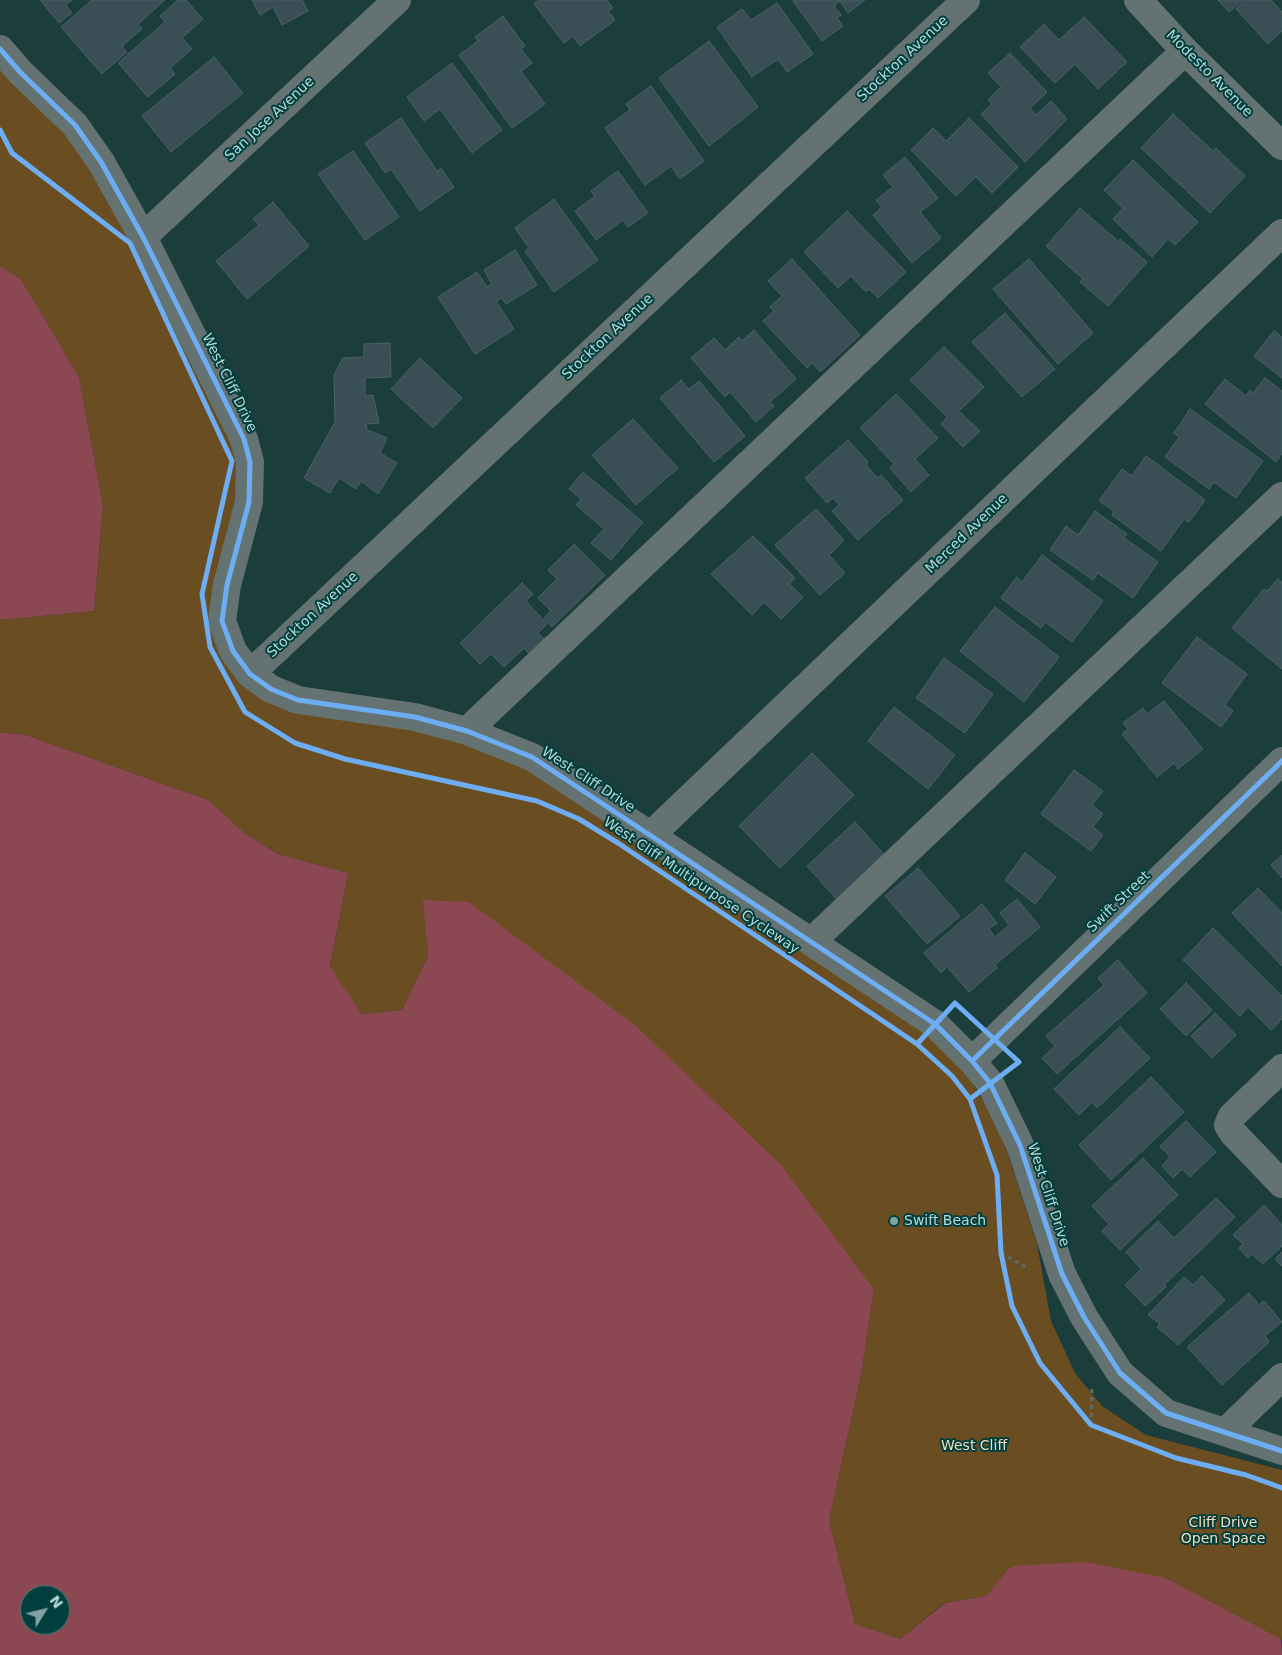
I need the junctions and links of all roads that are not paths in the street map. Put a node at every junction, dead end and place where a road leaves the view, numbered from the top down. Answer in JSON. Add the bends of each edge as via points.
{"nodes":[{"id":1,"x":397,"y":0,"type":"edge"},
{"id":2,"x":966,"y":0,"type":"edge"},
{"id":3,"x":1138,"y":0,"type":"edge"},
{"id":4,"x":0,"y":49,"type":"edge"},
{"id":5,"x":1185,"y":51,"type":"junction"},
{"id":6,"x":1282,"y":146,"type":"edge"},
{"id":7,"x":1282,"y":232,"type":"edge"},
{"id":8,"x":143,"y":238,"type":"junction"},
{"id":9,"x":1282,"y":496,"type":"edge"},
{"id":10,"x":250,"y":674,"type":"junction"},
{"id":11,"x":466,"y":731,"type":"junction"},
{"id":12,"x":1282,"y":762,"type":"edge"},
{"id":13,"x":652,"y":834,"type":"junction"},
{"id":14,"x":811,"y":942,"type":"junction"},
{"id":15,"x":972,"y":1061,"type":"junction"},
{"id":16,"x":1282,"y":1068,"type":"edge"},
{"id":17,"x":1282,"y":1184,"type":"edge"},
{"id":18,"x":1282,"y":1377,"type":"edge"},
{"id":19,"x":1225,"y":1432,"type":"junction"},
{"id":20,"x":1282,"y":1451,"type":"edge"}],
"edges":[{"from":1,"to":8,"type":"street","name":"San Jose Avenue"},
{"from":2,"to":10,"type":"street","name":"Stockton Avenue"},
{"from":3,"to":5,"type":"street","name":"Modesto Avenue"},
{"from":4,"to":8,"type":"street","name":"West Cliff Drive","via":[[75,124],[101,162]]},
{"from":5,"to":6,"type":"street","name":"Modesto Avenue"},
{"from":5,"to":11,"type":"street"},
{"from":7,"to":13,"type":"street","name":"Merced Avenue"},
{"from":8,"to":10,"type":"street","name":"West Cliff Drive","via":[[244,439],[250,462],[249,502],[227,585],[222,620],[233,651]]},
{"from":9,"to":14,"type":"street"},
{"from":10,"to":11,"type":"street","name":"West Cliff Drive","via":[[271,689],[298,700],[415,717]]},
{"from":11,"to":13,"type":"street","name":"West Cliff Drive","via":[[532,757]]},
{"from":12,"to":15,"type":"street","name":"Swift Street"},
{"from":13,"to":14,"type":"street","name":"West Cliff Drive"},
{"from":14,"to":15,"type":"street","name":"West Cliff Drive","via":[[935,1024]]},
{"from":15,"to":19,"type":"street","name":"West Cliff Drive","via":[[990,1083],[1020,1145],[1062,1274],[1084,1317],[1120,1373],[1166,1413]]},
{"from":16,"to":17,"type":"street","via":[[1232,1116],[1228,1124],[1232,1133]]},
{"from":18,"to":19,"type":"street"},
{"from":19,"to":20,"type":"street","name":"West Cliff Drive"}]}
